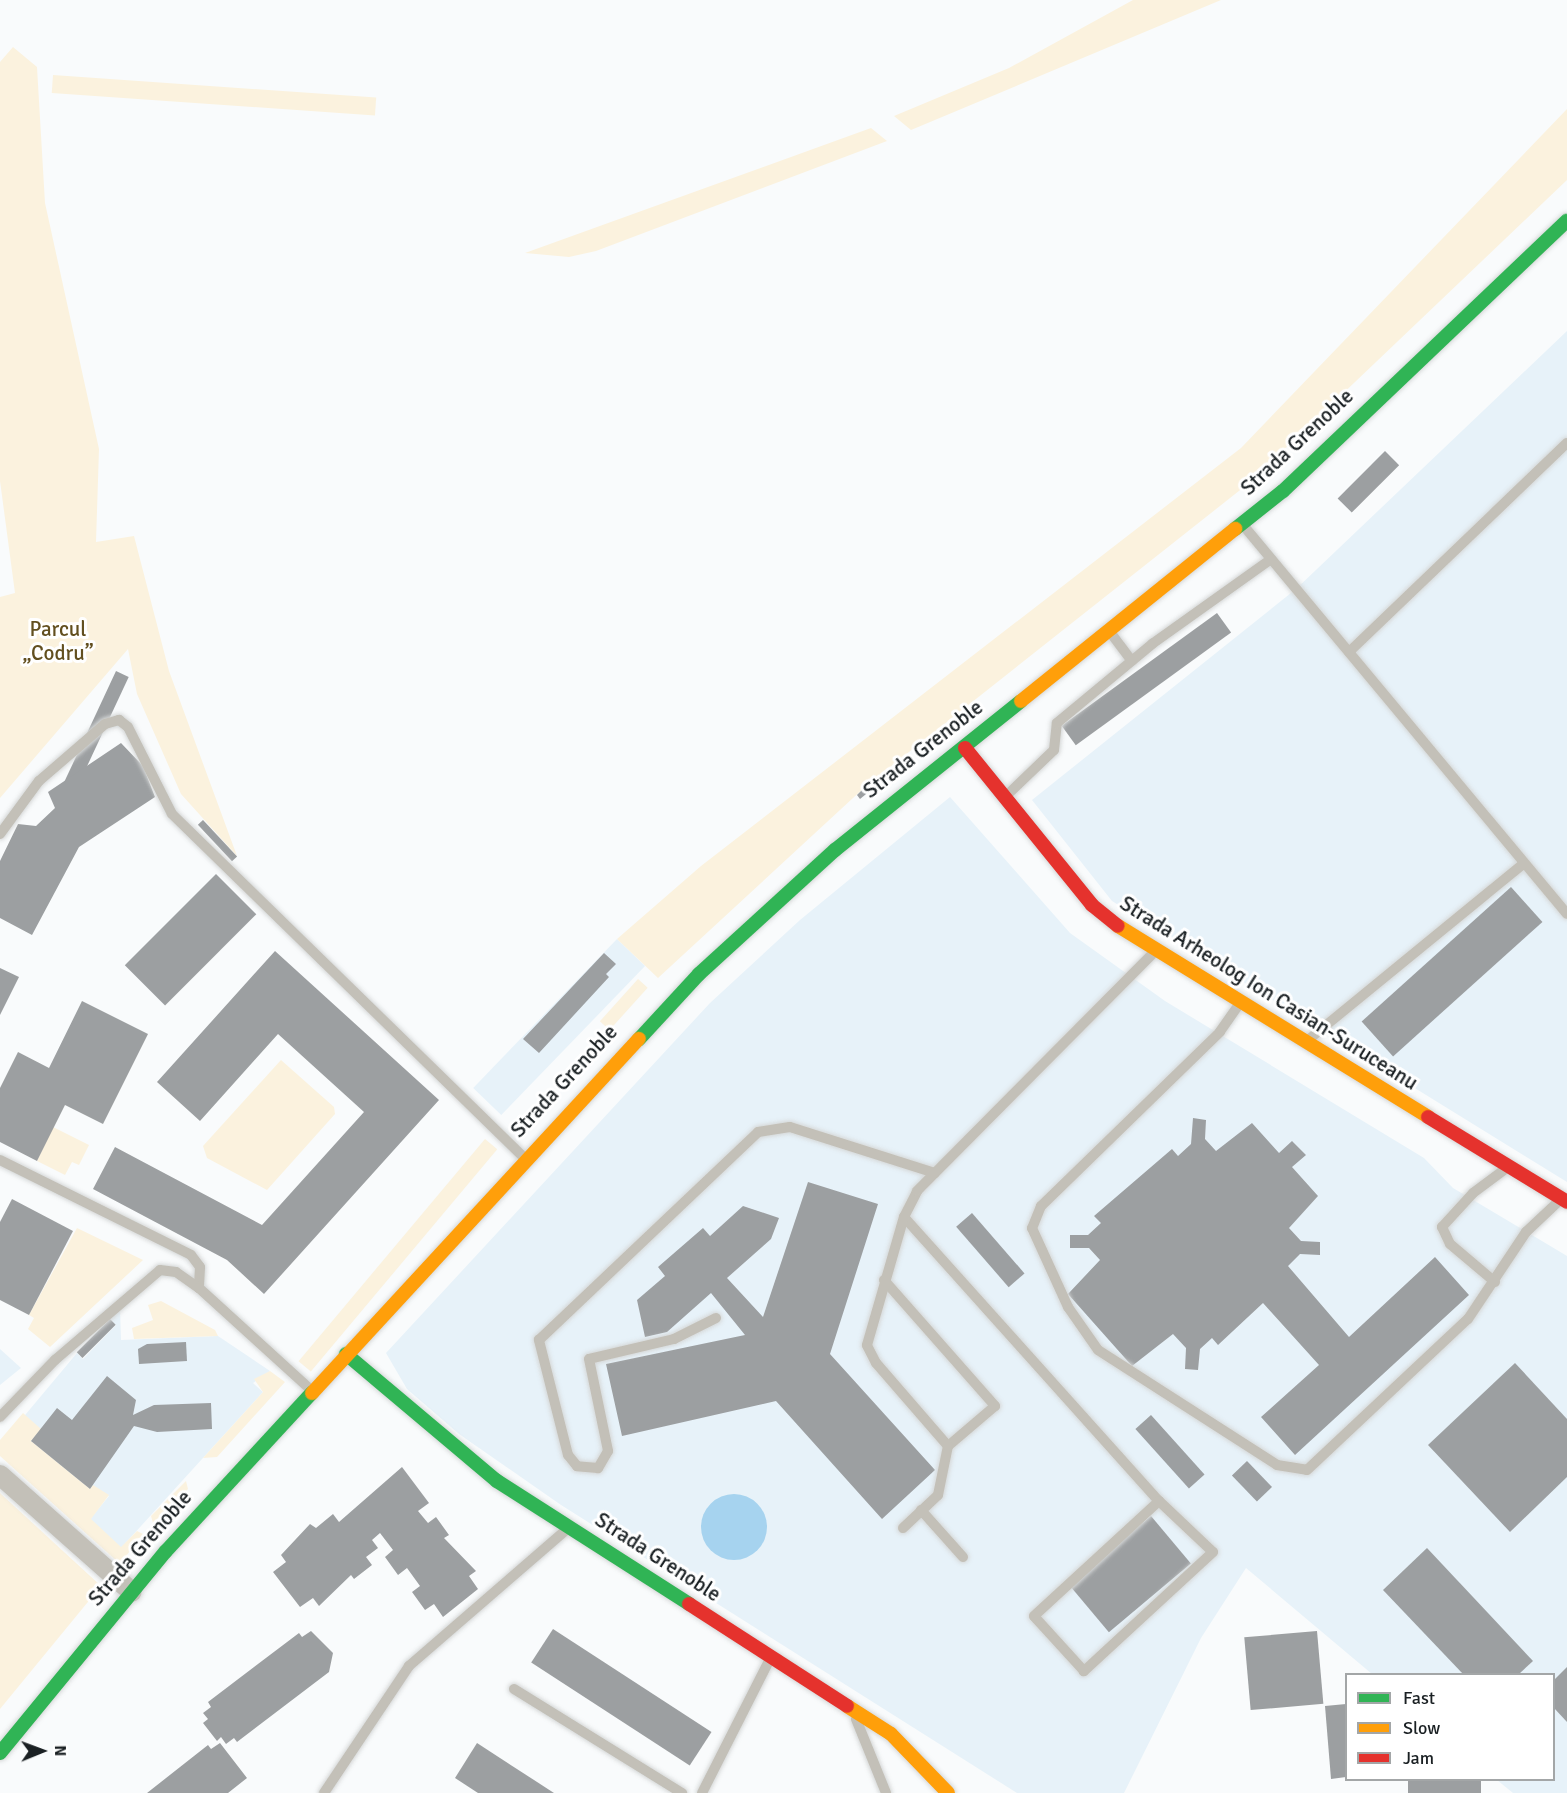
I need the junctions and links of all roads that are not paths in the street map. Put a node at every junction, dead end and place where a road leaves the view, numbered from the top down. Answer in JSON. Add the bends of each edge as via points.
{"nodes":[{"id":1,"x":1567,"y":221,"type":"edge"},
{"id":2,"x":1567,"y":443,"type":"edge"},
{"id":3,"x":1242,"y":525,"type":"junction"},
{"id":4,"x":1271,"y":559,"type":"junction"},
{"id":5,"x":1110,"y":632,"type":"junction"},
{"id":6,"x":1349,"y":652,"type":"junction"},
{"id":7,"x":1132,"y":661,"type":"junction"},
{"id":8,"x":965,"y":748,"type":"junction"},
{"id":9,"x":1005,"y":797,"type":"junction"},
{"id":10,"x":0,"y":834,"type":"edge"},
{"id":11,"x":1524,"y":863,"type":"junction"},
{"id":12,"x":1567,"y":915,"type":"edge"},
{"id":13,"x":1156,"y":951,"type":"junction"},
{"id":14,"x":1240,"y":1003,"type":"junction"},
{"id":15,"x":1305,"y":1042,"type":"junction"},
{"id":16,"x":525,"y":1158,"type":"junction"},
{"id":17,"x":0,"y":1160,"type":"edge"},
{"id":18,"x":1508,"y":1166,"type":"junction"},
{"id":19,"x":935,"y":1173,"type":"junction"},
{"id":20,"x":1564,"y":1201,"type":"edge"},
{"id":21,"x":904,"y":1217,"type":"junction"},
{"id":22,"x":884,"y":1280,"type":"junction"},
{"id":23,"x":1495,"y":1282,"type":"junction"},
{"id":24,"x":199,"y":1288,"type":"junction"},
{"id":25,"x":716,"y":1318,"type":"dead end"},
{"id":26,"x":346,"y":1354,"type":"junction"},
{"id":27,"x":313,"y":1392,"type":"junction"},
{"id":28,"x":0,"y":1417,"type":"edge"},
{"id":29,"x":948,"y":1446,"type":"junction"},
{"id":30,"x":0,"y":1476,"type":"edge"},
{"id":31,"x":1159,"y":1500,"type":"junction"},
{"id":32,"x":921,"y":1510,"type":"junction"},
{"id":33,"x":569,"y":1526,"type":"junction"},
{"id":34,"x":903,"y":1528,"type":"dead end"},
{"id":35,"x":963,"y":1557,"type":"dead end"},
{"id":36,"x":132,"y":1592,"type":"junction"},
{"id":37,"x":771,"y":1657,"type":"junction"},
{"id":38,"x":514,"y":1689,"type":"dead end"},
{"id":39,"x":853,"y":1710,"type":"junction"},
{"id":40,"x":0,"y":1753,"type":"edge"},
{"id":41,"x":324,"y":1793,"type":"edge"},
{"id":42,"x":682,"y":1793,"type":"edge"},
{"id":43,"x":702,"y":1793,"type":"edge"},
{"id":44,"x":886,"y":1793,"type":"edge"},
{"id":45,"x":948,"y":1793,"type":"edge"}],
"edges":[{"from":1,"to":3,"type":"main road","name":"Strada Grenoble"},
{"from":2,"to":6,"type":"lane"},
{"from":3,"to":4,"type":"lane"},
{"from":3,"to":5,"type":"main road","name":"Strada Grenoble"},
{"from":4,"to":6,"type":"lane"},
{"from":4,"to":7,"type":"lane"},
{"from":5,"to":7,"type":"lane"},
{"from":5,"to":8,"type":"main road","name":"Strada Grenoble"},
{"from":6,"to":11,"type":"lane"},
{"from":7,"to":9,"type":"lane","via":[[1057,723],[1054,750]]},
{"from":8,"to":9,"type":"main road","name":"Strada Arheolog Ion Casian-Suruceanu"},
{"from":8,"to":16,"type":"main road","name":"Strada Grenoble","via":[[835,850],[699,974]]},
{"from":9,"to":13,"type":"main road","name":"Strada Arheolog Ion Casian-Suruceanu","via":[[1092,905]]},
{"from":10,"to":16,"type":"lane","via":[[39,781],[105,724],[119,720],[128,727],[172,814]]},
{"from":11,"to":12,"type":"lane"},
{"from":11,"to":15,"type":"lane"},
{"from":13,"to":14,"type":"main road","name":"Strada Arheolog Ion Casian-Suruceanu"},
{"from":13,"to":19,"type":"lane"},
{"from":14,"to":15,"type":"main road","name":"Strada Arheolog Ion Casian-Suruceanu"},
{"from":14,"to":23,"type":"lane","via":[[1221,1032],[1037,1213],[1036,1246],[1098,1350],[1277,1465],[1301,1471],[1468,1319]]},
{"from":15,"to":18,"type":"main road","name":"Strada Arheolog Ion Casian-Suruceanu"},
{"from":16,"to":26,"type":"main road","name":"Strada Grenoble"},
{"from":17,"to":24,"type":"lane","via":[[191,1255],[200,1267]]},
{"from":18,"to":20,"type":"main road","name":"Strada Arheolog Ion Casian-Suruceanu"},
{"from":18,"to":23,"type":"lane","via":[[1442,1227],[1450,1245]]},
{"from":19,"to":21,"type":"lane","via":[[917,1191]]},
{"from":19,"to":25,"type":"lane","via":[[790,1127],[758,1132],[539,1340],[568,1455],[577,1466],[598,1468],[608,1451],[589,1359],[674,1339]]},
{"from":20,"to":23,"type":"lane","via":[[1526,1232]]},
{"from":21,"to":22,"type":"lane"},
{"from":21,"to":31,"type":"lane"},
{"from":22,"to":29,"type":"lane","via":[[867,1332],[870,1355]]},
{"from":22,"to":29,"type":"lane","via":[[995,1406]]},
{"from":24,"to":27,"type":"lane"},
{"from":24,"to":28,"type":"lane","via":[[176,1272],[160,1270],[55,1360]]},
{"from":26,"to":27,"type":"main road","name":"Strada Grenoble"},
{"from":26,"to":33,"type":"main road","name":"Strada Grenoble","via":[[433,1432]]},
{"from":27,"to":36,"type":"main road","name":"Strada Grenoble"},
{"from":29,"to":32,"type":"lane","via":[[938,1495]]},
{"from":30,"to":36,"type":"street"},
{"from":31,"to":31,"type":"lane","via":[[1213,1552],[1084,1671],[1034,1616]]},
{"from":32,"to":34,"type":"lane"},
{"from":32,"to":35,"type":"lane"},
{"from":33,"to":37,"type":"main road","name":"Strada Grenoble"},
{"from":33,"to":41,"type":"lane","via":[[409,1666]]},
{"from":36,"to":40,"type":"main road","name":"Strada Grenoble"},
{"from":37,"to":39,"type":"main road","name":"Strada Grenoble"},
{"from":37,"to":43,"type":"lane"},
{"from":38,"to":42,"type":"lane"},
{"from":39,"to":44,"type":"lane"},
{"from":39,"to":45,"type":"main road","name":"Strada Grenoble","via":[[891,1734]]}]}
